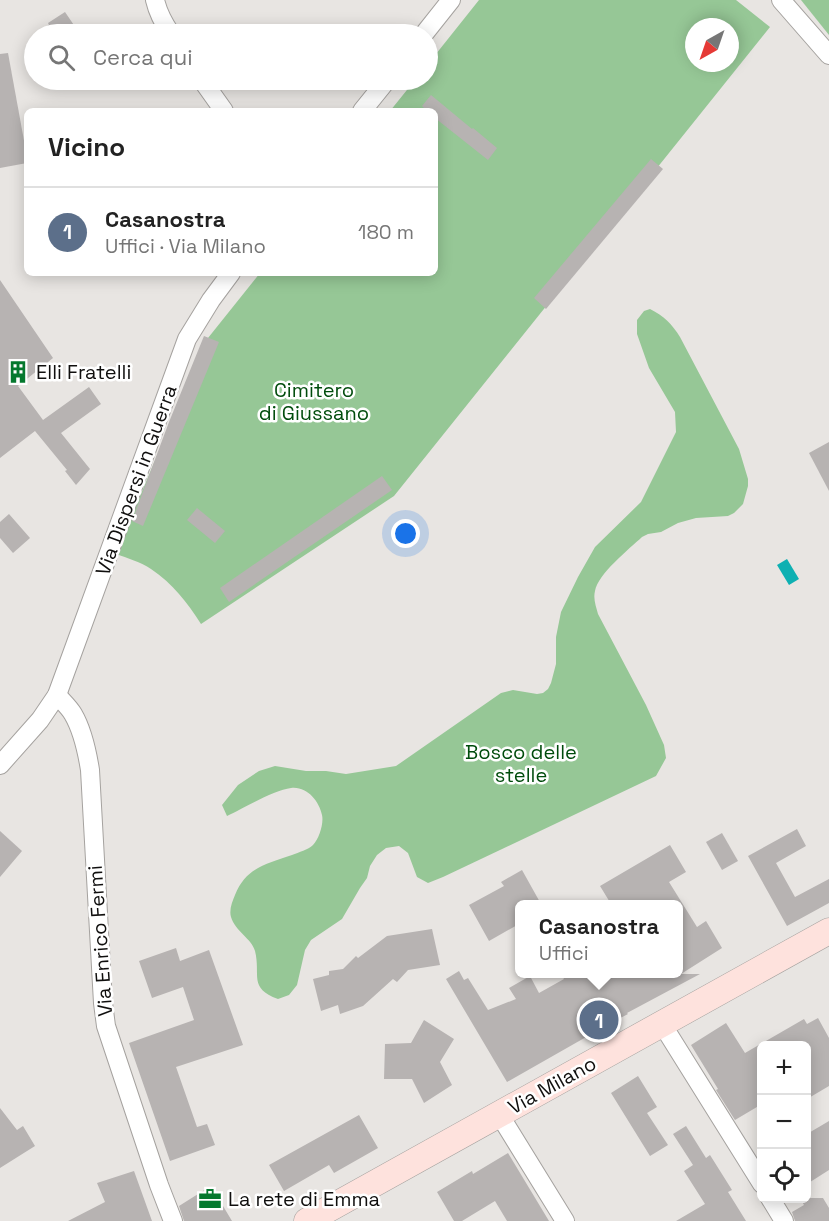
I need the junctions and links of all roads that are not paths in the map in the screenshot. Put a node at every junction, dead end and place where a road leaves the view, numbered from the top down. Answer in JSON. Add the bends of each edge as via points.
{"nodes":[{"id":1,"x":155,"y":0,"type":"edge"},
{"id":2,"x":451,"y":0,"type":"edge"},
{"id":3,"x":781,"y":0,"type":"edge"},
{"id":4,"x":164,"y":24,"type":"edge"},
{"id":5,"x":432,"y":24,"type":"edge"},
{"id":6,"x":829,"y":55,"type":"edge"},
{"id":7,"x":209,"y":90,"type":"edge"},
{"id":8,"x":379,"y":90,"type":"edge"},
{"id":9,"x":222,"y":108,"type":"edge"},
{"id":10,"x":364,"y":108,"type":"edge"},
{"id":11,"x":229,"y":276,"type":"edge"},
{"id":12,"x":57,"y":695,"type":"junction"},
{"id":13,"x":0,"y":765,"type":"edge"},
{"id":14,"x":829,"y":931,"type":"edge"},
{"id":15,"x":662,"y":1024,"type":"junction"},
{"id":16,"x":500,"y":1114,"type":"junction"},
{"id":17,"x":757,"y":1176,"type":"edge"},
{"id":18,"x":773,"y":1203,"type":"edge"},
{"id":19,"x":173,"y":1221,"type":"edge"},
{"id":20,"x":307,"y":1221,"type":"edge"},
{"id":21,"x":565,"y":1221,"type":"edge"},
{"id":22,"x":784,"y":1221,"type":"edge"}],
"edges":[{"from":1,"to":4,"type":"street"},
{"from":2,"to":5,"type":"street"},
{"from":3,"to":6,"type":"street"},
{"from":7,"to":9,"type":"street"},
{"from":8,"to":10,"type":"street"},
{"from":11,"to":12,"type":"street","name":"Via Dispersi in Guerra","via":[[187,339]]},
{"from":12,"to":13,"type":"street","name":"Via Dispersi in Guerra"},
{"from":12,"to":19,"type":"street","name":"Via Enrico Fermi","via":[[73,714],[90,770],[106,1026]]},
{"from":14,"to":15,"type":"street","name":"Via Milano"},
{"from":15,"to":16,"type":"street","name":"Via Milano"},
{"from":15,"to":17,"type":"street"},
{"from":16,"to":20,"type":"street","name":"Via Milano"},
{"from":16,"to":21,"type":"street"},
{"from":18,"to":22,"type":"street"}]}
